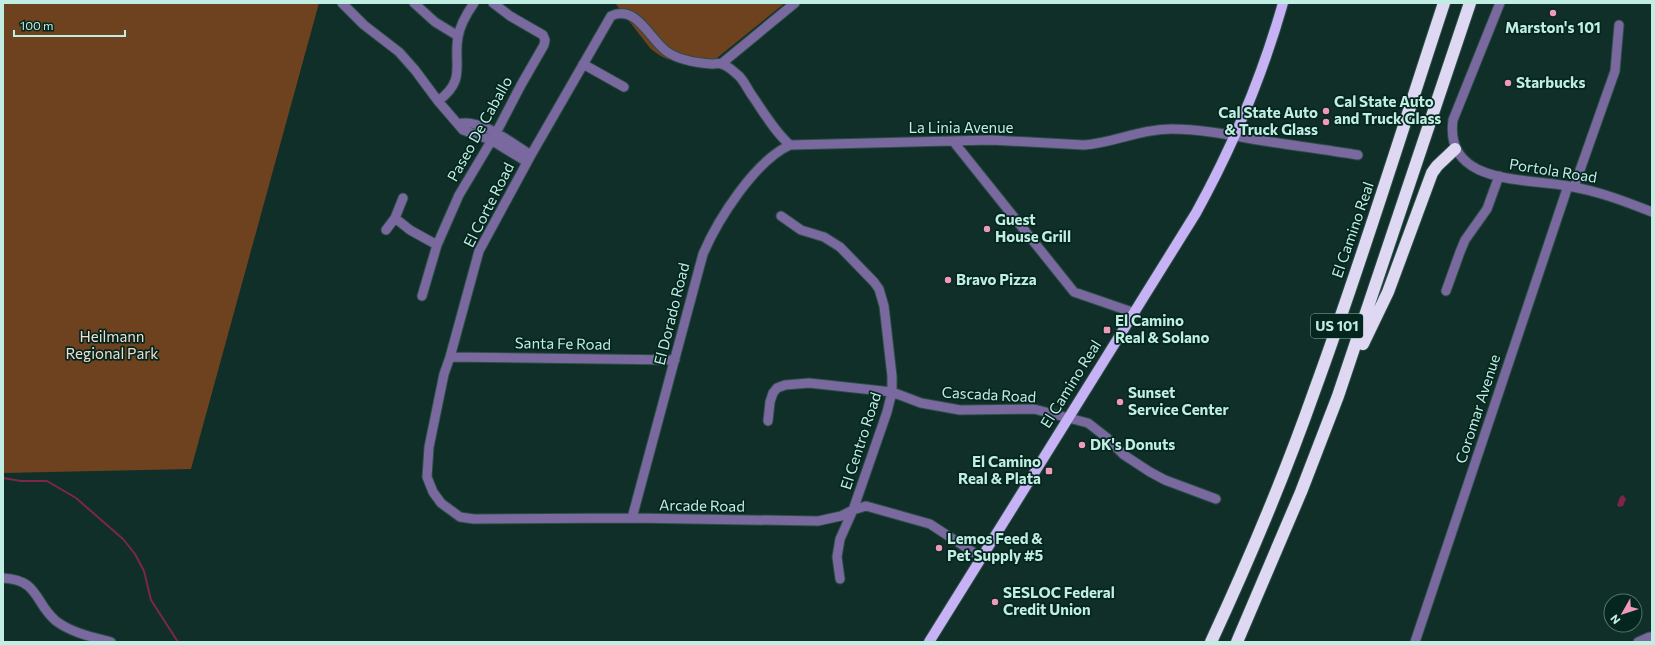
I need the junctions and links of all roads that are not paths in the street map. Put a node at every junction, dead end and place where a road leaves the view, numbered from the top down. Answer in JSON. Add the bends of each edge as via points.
{"nodes":[{"id":1,"x":342,"y":3,"type":"edge"},
{"id":2,"x":414,"y":3,"type":"edge"},
{"id":3,"x":474,"y":3,"type":"edge"},
{"id":4,"x":493,"y":3,"type":"edge"},
{"id":5,"x":796,"y":3,"type":"edge"},
{"id":6,"x":1283,"y":3,"type":"edge"},
{"id":7,"x":1439,"y":3,"type":"edge"},
{"id":8,"x":1444,"y":3,"type":"edge"},
{"id":9,"x":1470,"y":3,"type":"edge"},
{"id":10,"x":1500,"y":3,"type":"edge"},
{"id":11,"x":1619,"y":25,"type":"dead end"},
{"id":12,"x":458,"y":36,"type":"junction"},
{"id":13,"x":1428,"y":53,"type":"junction"},
{"id":14,"x":584,"y":64,"type":"junction"},
{"id":15,"x":721,"y":64,"type":"junction"},
{"id":16,"x":624,"y":87,"type":"dead end"},
{"id":17,"x":438,"y":101,"type":"junction"},
{"id":18,"x":494,"y":136,"type":"junction"},
{"id":19,"x":1235,"y":136,"type":"junction"},
{"id":20,"x":953,"y":141,"type":"junction"},
{"id":21,"x":790,"y":145,"type":"junction"},
{"id":22,"x":1455,"y":149,"type":"junction"},
{"id":23,"x":1358,"y":155,"type":"dead end"},
{"id":24,"x":529,"y":158,"type":"junction"},
{"id":25,"x":1499,"y":176,"type":"junction"},
{"id":26,"x":1571,"y":186,"type":"junction"},
{"id":27,"x":403,"y":198,"type":"dead end"},
{"id":28,"x":1652,"y":212,"type":"edge"},
{"id":29,"x":781,"y":216,"type":"dead end"},
{"id":30,"x":395,"y":218,"type":"junction"},
{"id":31,"x":386,"y":230,"type":"dead end"},
{"id":32,"x":437,"y":245,"type":"junction"},
{"id":33,"x":1446,"y":291,"type":"dead end"},
{"id":34,"x":422,"y":296,"type":"dead end"},
{"id":35,"x":1135,"y":313,"type":"junction"},
{"id":36,"x":450,"y":357,"type":"junction"},
{"id":37,"x":675,"y":360,"type":"junction"},
{"id":38,"x":892,"y":392,"type":"junction"},
{"id":39,"x":1338,"y":396,"type":"junction"},
{"id":40,"x":1069,"y":418,"type":"junction"},
{"id":41,"x":768,"y":421,"type":"dead end"},
{"id":42,"x":427,"y":477,"type":"joint"},
{"id":43,"x":1216,"y":499,"type":"dead end"},
{"id":44,"x":853,"y":510,"type":"junction"},
{"id":45,"x":632,"y":518,"type":"junction"},
{"id":46,"x":982,"y":558,"type":"junction"},
{"id":47,"x":3,"y":578,"type":"edge"},
{"id":48,"x":840,"y":579,"type":"dead end"},
{"id":49,"x":1652,"y":637,"type":"edge"},
{"id":50,"x":111,"y":642,"type":"edge"},
{"id":51,"x":929,"y":642,"type":"edge"},
{"id":52,"x":1211,"y":642,"type":"edge"},
{"id":53,"x":1237,"y":642,"type":"edge"},
{"id":54,"x":1415,"y":642,"type":"edge"},
{"id":55,"x":1638,"y":642,"type":"edge"}],
"edges":[{"from":1,"to":17,"type":"street","via":[[399,52]]},
{"from":2,"to":12,"type":"street","via":[[435,22]]},
{"from":3,"to":12,"type":"street"},
{"from":4,"to":18,"type":"street","name":"Paseo De Caballo","via":[[543,35],[545,40],[540,54]]},
{"from":5,"to":15,"type":"street"},
{"from":6,"to":19,"type":"main road","name":"El Camino Real","via":[[1258,80]]},
{"from":7,"to":13,"type":"highway"},
{"from":8,"to":13,"type":"highway","name":"El Camino Real","number":"US 101"},
{"from":9,"to":39,"type":"highway","number":"US 101"},
{"from":10,"to":22,"type":"street","via":[[1453,120],[1451,131]]},
{"from":11,"to":26,"type":"street","name":"Coromar Avenue","via":[[1615,71]]},
{"from":12,"to":17,"type":"street","via":[[456,78],[448,93]]},
{"from":13,"to":52,"type":"highway","name":"El Camino Real","number":"US 101","via":[[1314,392],[1271,504]]},
{"from":14,"to":15,"type":"street","name":"El Corte Road","via":[[611,16],[617,13],[629,14],[635,18],[659,45],[673,55],[690,61]]},
{"from":14,"to":16,"type":"street"},
{"from":14,"to":24,"type":"street","name":"El Corte Road"},
{"from":15,"to":21,"type":"street","via":[[740,78]]},
{"from":17,"to":18,"type":"street","via":[[458,124],[465,122]]},
{"from":18,"to":24,"type":"street"},
{"from":18,"to":32,"type":"street","name":"Paseo De Caballo","via":[[459,195]]},
{"from":19,"to":20,"type":"street","name":"La Linia Avenue","via":[[1170,129],[1151,130],[1084,145]]},
{"from":19,"to":23,"type":"street","name":"La Linia Avenue"},
{"from":19,"to":35,"type":"main road","name":"El Camino Real","via":[[1196,213]]},
{"from":20,"to":21,"type":"street","name":"La Linia Avenue"},
{"from":20,"to":35,"type":"street","via":[[1074,292]]},
{"from":21,"to":37,"type":"street","name":"El Dorado Road","via":[[780,150],[757,170],[708,241],[699,264]]},
{"from":22,"to":25,"type":"street","name":"Portola Road","via":[[1466,163],[1478,170]]},
{"from":22,"to":39,"type":"highway","via":[[1432,173],[1388,292]]},
{"from":24,"to":36,"type":"street","name":"El Corte Road","via":[[478,251]]},
{"from":25,"to":26,"type":"street","name":"Portola Road"},
{"from":25,"to":33,"type":"street","via":[[1487,209],[1465,240]]},
{"from":26,"to":28,"type":"street","name":"Portola Road","via":[[1601,192]]},
{"from":26,"to":54,"type":"street","name":"Coromar Avenue"},
{"from":27,"to":30,"type":"street"},
{"from":29,"to":38,"type":"street","name":"El Centro Road","via":[[801,230],[824,237],[840,246],[879,289],[884,306]]},
{"from":30,"to":31,"type":"street"},
{"from":30,"to":32,"type":"street"},
{"from":32,"to":34,"type":"street","name":"Paseo De Caballo"},
{"from":35,"to":40,"type":"main road","name":"El Camino Real"},
{"from":36,"to":37,"type":"street","name":"Santa Fe Road"},
{"from":36,"to":42,"type":"street","name":"El Corte Road","via":[[435,416]]},
{"from":37,"to":45,"type":"street","name":"El Dorado Road"},
{"from":38,"to":40,"type":"street","name":"Cascada Road","via":[[938,407],[960,410],[1034,409]]},
{"from":38,"to":41,"type":"street","name":"Cascada Road","via":[[821,383],[785,385],[777,388],[772,395]]},
{"from":38,"to":44,"type":"street","name":"El Centro Road"},
{"from":39,"to":53,"type":"highway","number":"US 101","via":[[1301,492]]},
{"from":40,"to":43,"type":"street","name":"Cascada Road","via":[[1096,428],[1124,455],[1164,480]]},
{"from":40,"to":46,"type":"main road","name":"El Camino Real"},
{"from":42,"to":45,"type":"street","name":"Arcade Road","via":[[441,504],[460,517]]},
{"from":44,"to":45,"type":"street","name":"Arcade Road","via":[[841,516],[818,521]]},
{"from":44,"to":46,"type":"street","name":"Arcade Road","via":[[866,506],[930,524]]},
{"from":44,"to":48,"type":"street","name":"El Centro Road","via":[[840,539],[837,556]]},
{"from":46,"to":51,"type":"main road","name":"El Camino Real"},
{"from":47,"to":50,"type":"street","via":[[29,586],[50,616],[66,627],[77,633]]},
{"from":49,"to":55,"type":"street"}]}
